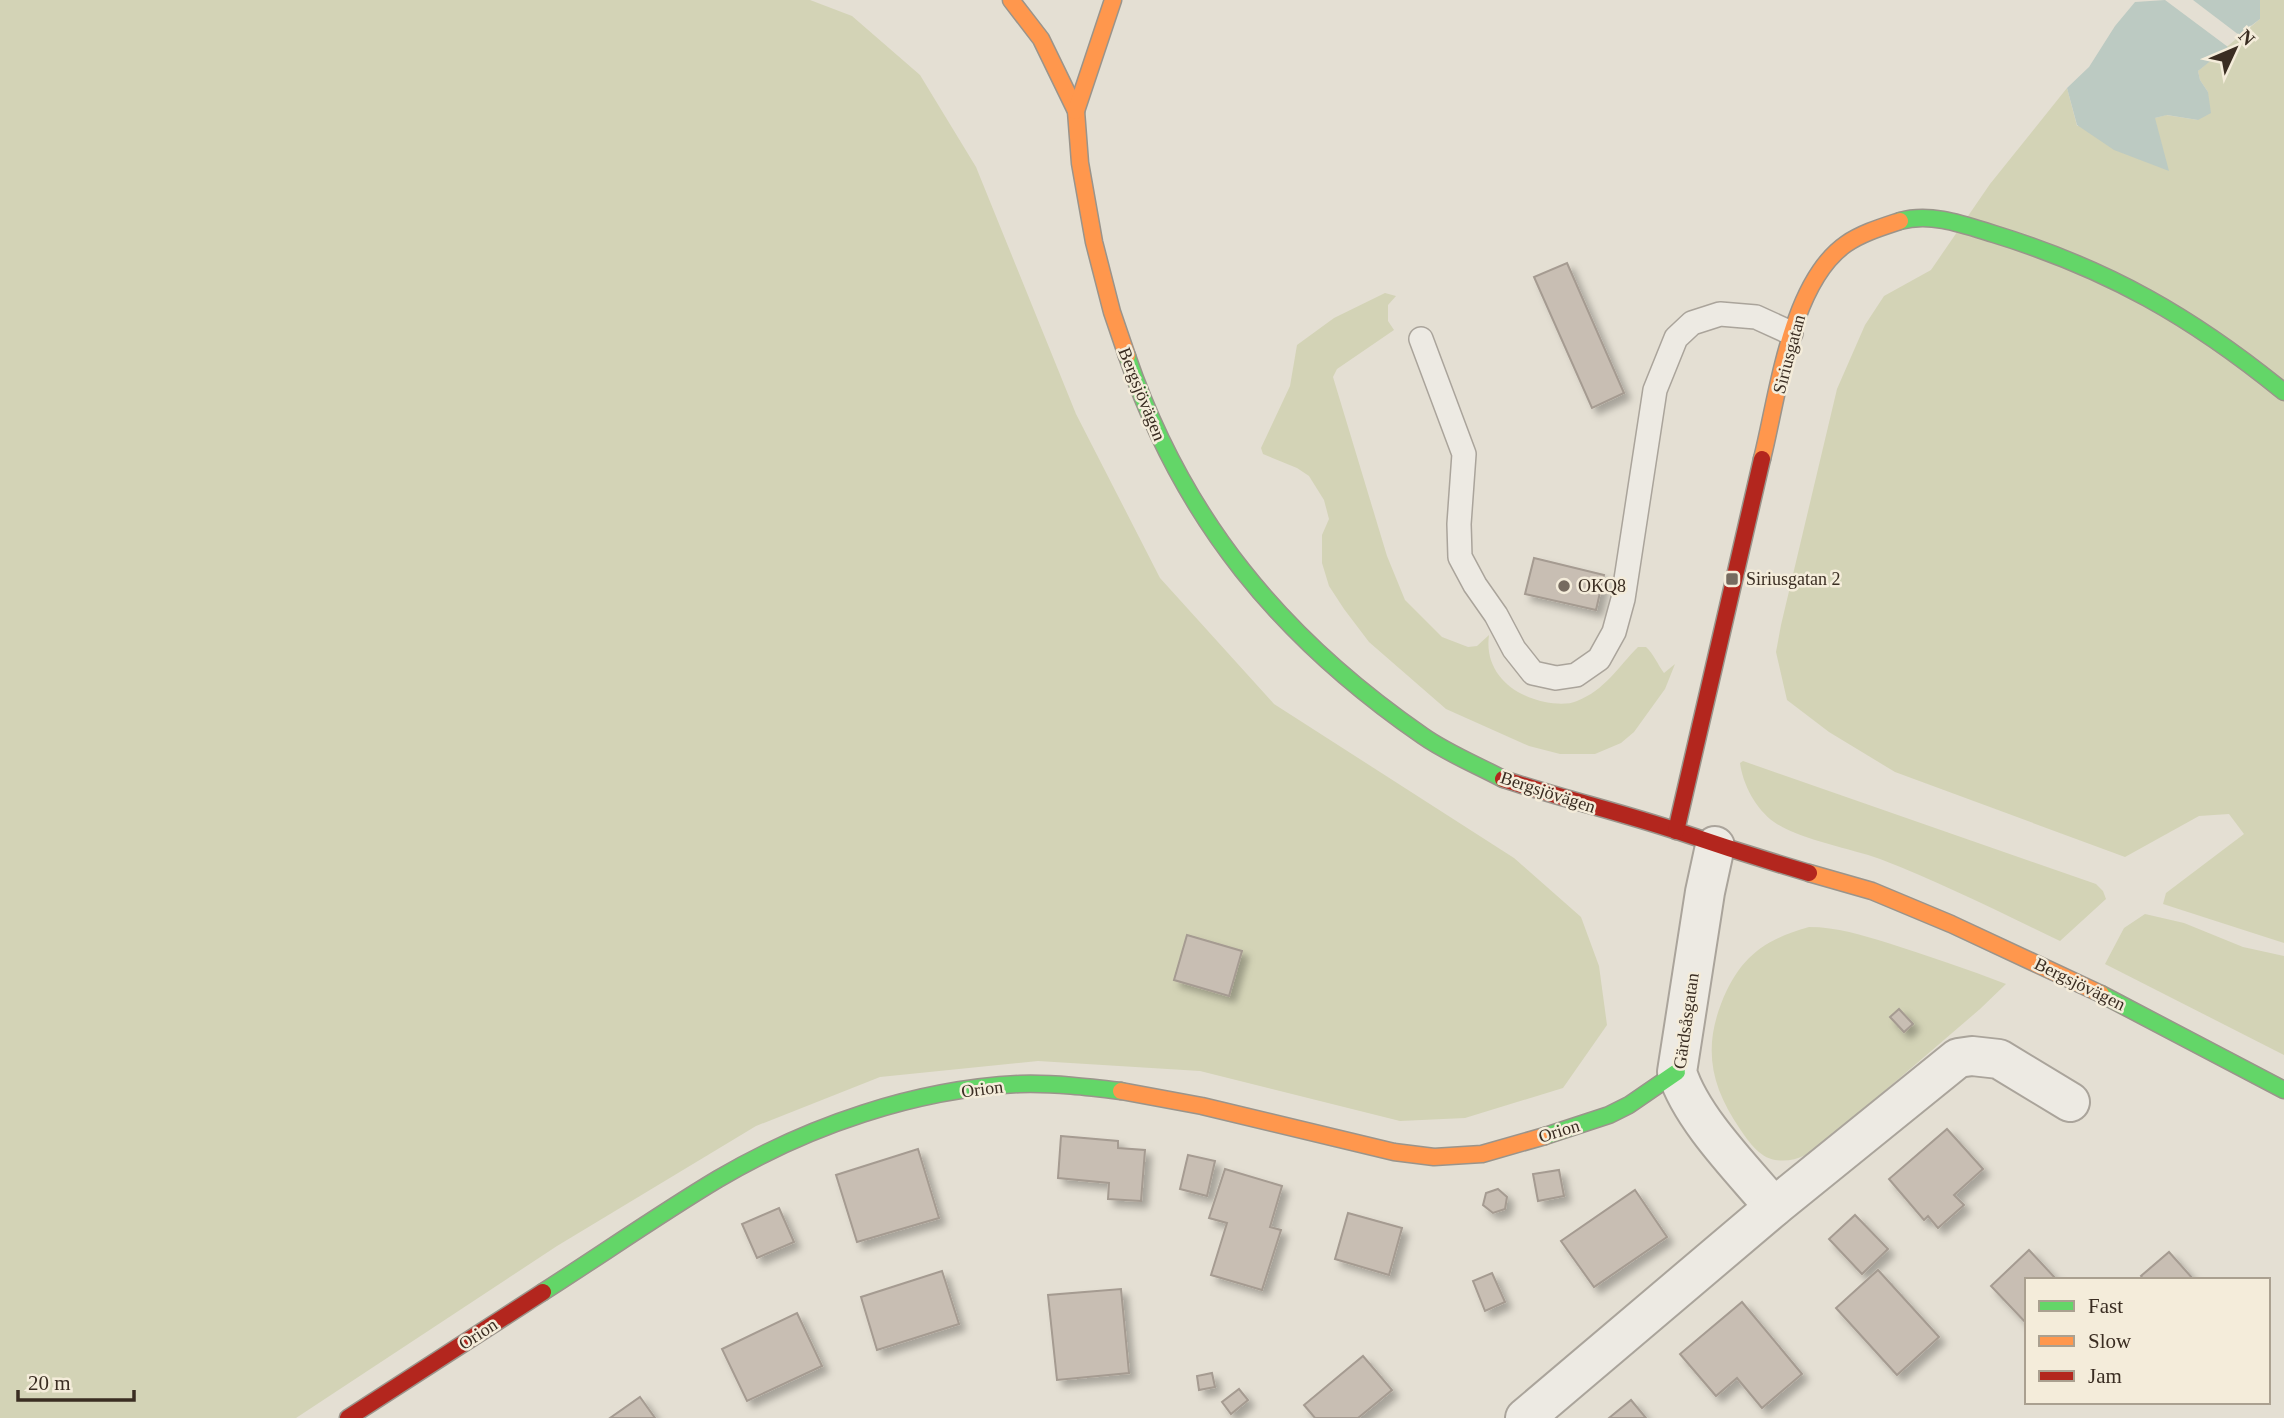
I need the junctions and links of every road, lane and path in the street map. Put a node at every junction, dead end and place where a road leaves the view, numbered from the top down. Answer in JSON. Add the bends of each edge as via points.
{"nodes":[{"id":1,"x":1012,"y":0,"type":"edge"},
{"id":2,"x":1113,"y":0,"type":"edge"},
{"id":3,"x":1076,"y":111,"type":"junction"},
{"id":4,"x":1791,"y":333,"type":"junction"},
{"id":5,"x":1421,"y":339,"type":"dead end"},
{"id":6,"x":2284,"y":392,"type":"edge"},
{"id":7,"x":1676,"y":831,"type":"junction"},
{"id":8,"x":1715,"y":846,"type":"junction"},
{"id":9,"x":1677,"y":1072,"type":"junction"},
{"id":10,"x":2284,"y":1090,"type":"edge"},
{"id":11,"x":2070,"y":1102,"type":"dead end"},
{"id":12,"x":1774,"y":1207,"type":"junction"},
{"id":13,"x":348,"y":1418,"type":"edge"},
{"id":14,"x":1525,"y":1418,"type":"edge"}],
"edges":[{"from":1,"to":3,"type":"street","name":"Bergsjövägen","via":[[1041,38]]},
{"from":2,"to":3,"type":"street","name":"Bergsjövägen"},
{"from":3,"to":7,"type":"street","name":"Bergsjövägen","via":[[1094,242],[1117,330],[1141,397],[1168,459],[1192,499],[1268,604],[1353,685],[1425,738],[1503,779]]},
{"from":4,"to":5,"type":"lane","via":[[1756,317],[1720,314],[1692,323],[1676,338],[1655,390],[1614,632],[1599,659],[1576,676],[1556,678],[1534,673],[1514,649],[1460,556],[1464,454]]},
{"from":4,"to":6,"type":"street","name":"Siriusgatan","via":[[1822,268],[1854,237],[1912,218],[1950,221],[2079,262],[2127,284],[2197,325]]},
{"from":4,"to":7,"type":"street","name":"Siriusgatan"},
{"from":7,"to":8,"type":"street","name":"Bergsjövägen"},
{"from":8,"to":9,"type":"street","name":"Gärdsåsgatan"},
{"from":8,"to":10,"type":"street","name":"Bergsjövägen","via":[[1910,906],[2109,998]]},
{"from":9,"to":12,"type":"street","name":"Gärdsåsgatan","via":[[1683,1092],[1705,1124]]},
{"from":9,"to":13,"type":"street","name":"Orion","via":[[1609,1115],[1482,1154],[1434,1157],[1082,1085],[986,1087],[878,1108],[820,1127],[718,1179]]},
{"from":11,"to":12,"type":"street","via":[[1999,1059],[1958,1058]]},
{"from":12,"to":14,"type":"street"}]}
